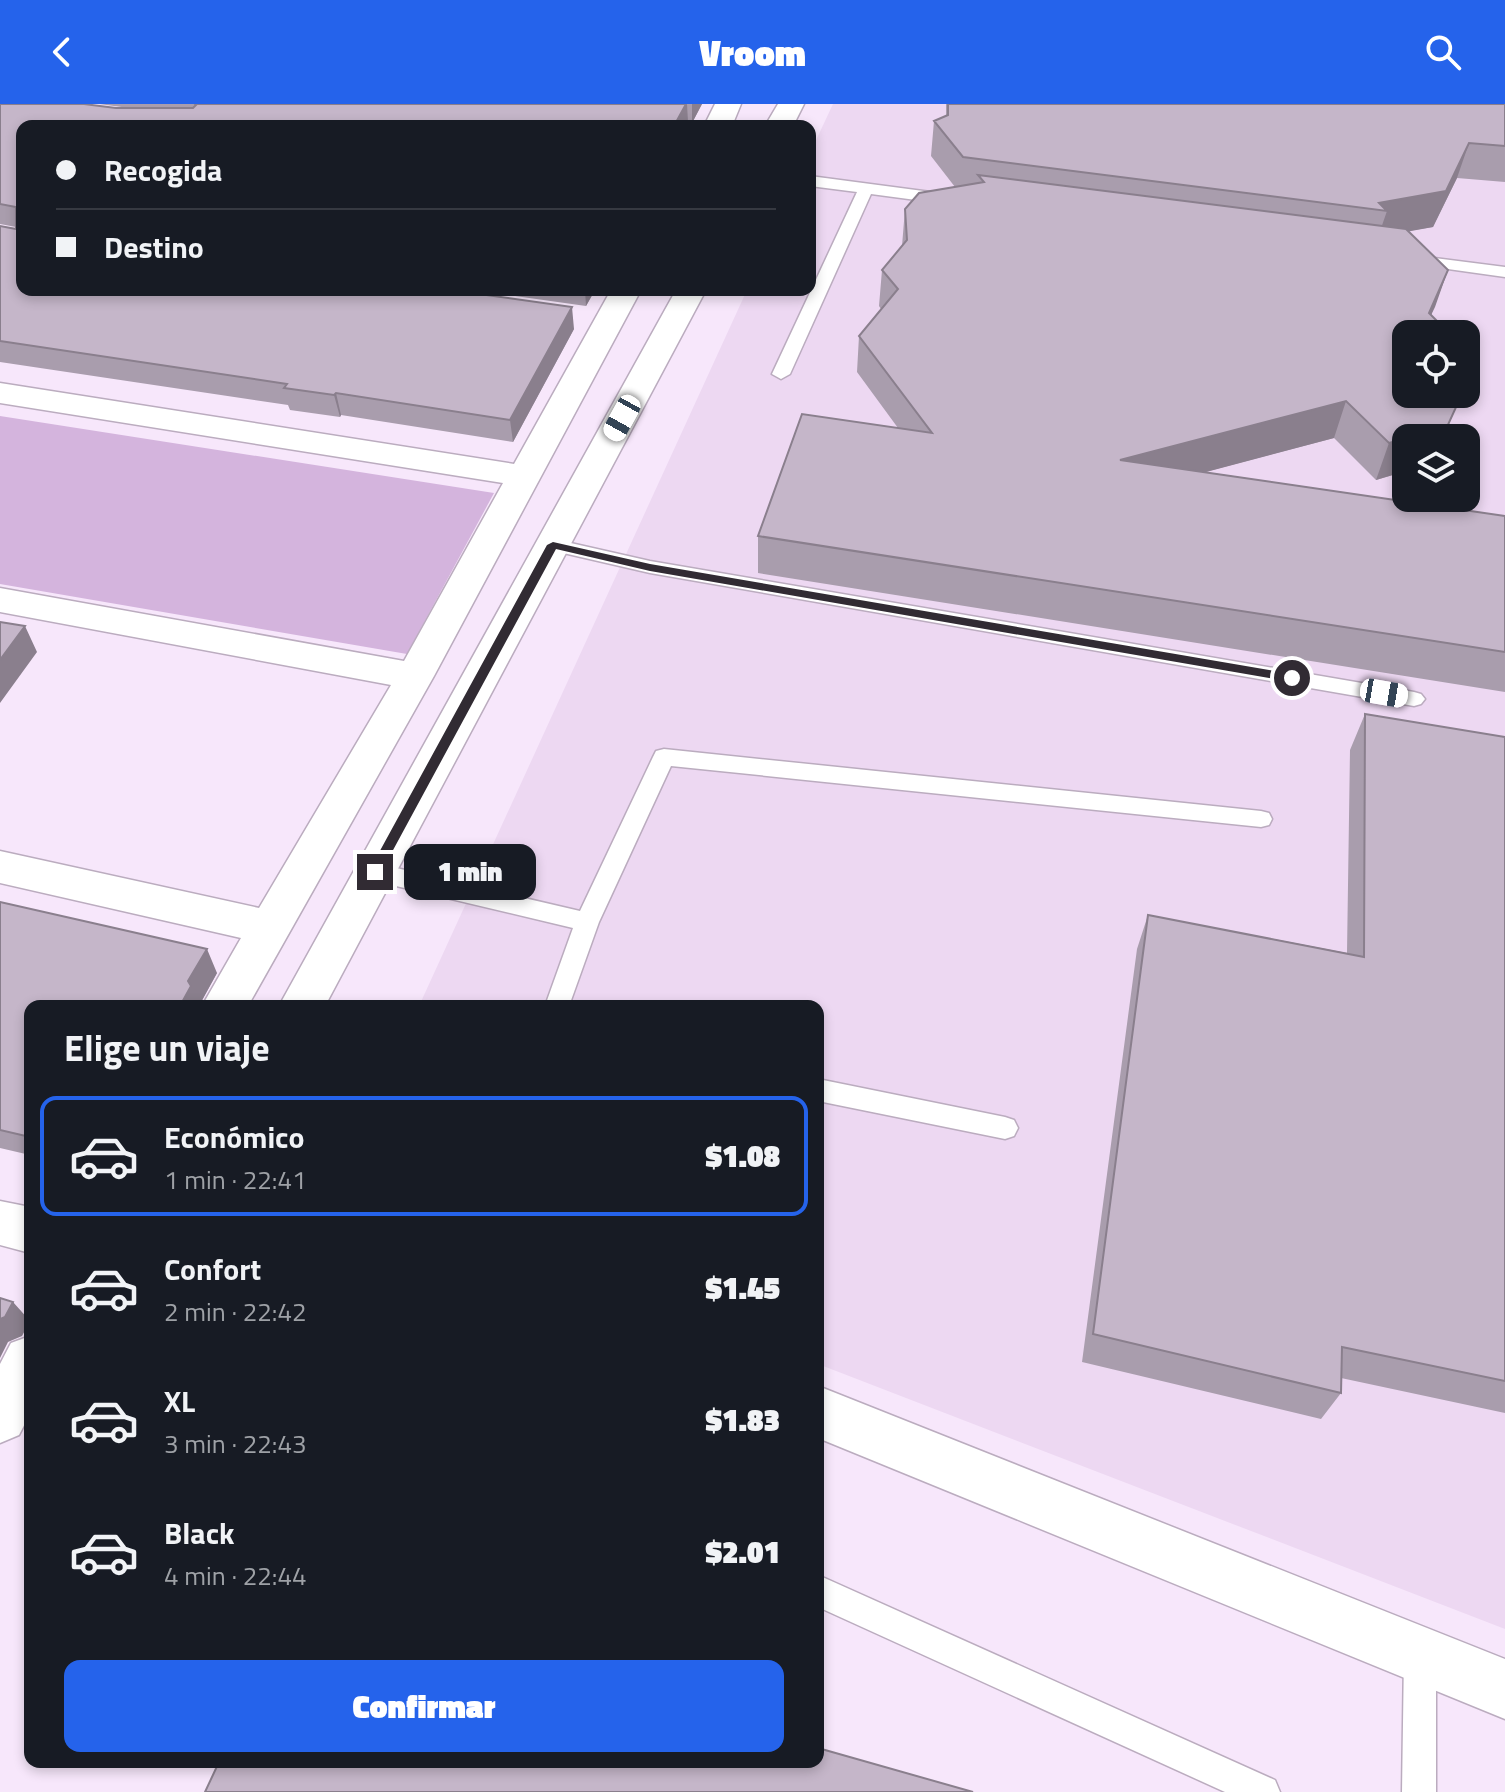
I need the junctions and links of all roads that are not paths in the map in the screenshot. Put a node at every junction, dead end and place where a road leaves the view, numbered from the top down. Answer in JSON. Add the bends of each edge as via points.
{"nodes":[{"id":1,"x":816,"y":182,"type":"edge"},
{"id":2,"x":866,"y":188,"type":"junction"},
{"id":3,"x":959,"y":200,"type":"edge"},
{"id":4,"x":1396,"y":258,"type":"edge"},
{"id":5,"x":1505,"y":272,"type":"edge"},
{"id":6,"x":688,"y":296,"type":"edge"},
{"id":7,"x":603,"y":310,"type":"edge"},
{"id":8,"x":781,"y":374,"type":"dead end"},
{"id":9,"x":0,"y":393,"type":"edge"},
{"id":10,"x":525,"y":476,"type":"junction"},
{"id":11,"x":553,"y":545,"type":"junction"},
{"id":12,"x":0,"y":600,"type":"edge"},
{"id":13,"x":415,"y":676,"type":"junction"},
{"id":14,"x":1414,"y":699,"type":"dead end"},
{"id":15,"x":1261,"y":819,"type":"dead end"},
{"id":16,"x":0,"y":867,"type":"edge"},
{"id":17,"x":375,"y":872,"type":"junction"},
{"id":18,"x":587,"y":922,"type":"junction"},
{"id":19,"x":269,"y":927,"type":"junction"},
{"id":20,"x":228,"y":1000,"type":"edge"},
{"id":21,"x":305,"y":1000,"type":"edge"},
{"id":22,"x":559,"y":1000,"type":"edge"},
{"id":23,"x":824,"y":1091,"type":"edge"},
{"id":24,"x":1005,"y":1128,"type":"dead end"},
{"id":25,"x":0,"y":1223,"type":"edge"},
{"id":26,"x":24,"y":1229,"type":"edge"},
{"id":27,"x":24,"y":1372,"type":"edge"},
{"id":28,"x":824,"y":1414,"type":"edge"},
{"id":29,"x":0,"y":1417,"type":"edge"},
{"id":30,"x":824,"y":1594,"type":"edge"},
{"id":31,"x":1420,"y":1655,"type":"junction"},
{"id":32,"x":1505,"y":1689,"type":"edge"},
{"id":33,"x":1263,"y":1792,"type":"edge"},
{"id":34,"x":1419,"y":1792,"type":"edge"}],
"edges":[{"from":1,"to":2,"type":"lane"},
{"from":2,"to":3,"type":"lane"},
{"from":2,"to":8,"type":"lane"},
{"from":4,"to":5,"type":"lane"},
{"from":6,"to":11,"type":"street"},
{"from":7,"to":10,"type":"street"},
{"from":9,"to":10,"type":"street"},
{"from":10,"to":13,"type":"street"},
{"from":11,"to":14,"type":"lane","via":[[665,570]]},
{"from":11,"to":17,"type":"street"},
{"from":12,"to":13,"type":"street"},
{"from":13,"to":19,"type":"street"},
{"from":15,"to":18,"type":"lane","via":[[664,757]]},
{"from":16,"to":19,"type":"street"},
{"from":17,"to":18,"type":"lane"},
{"from":17,"to":21,"type":"street"},
{"from":18,"to":22,"type":"lane"},
{"from":19,"to":20,"type":"street"},
{"from":23,"to":24,"type":"lane"},
{"from":25,"to":26,"type":"street"},
{"from":27,"to":29,"type":"street"},
{"from":28,"to":31,"type":"street"},
{"from":30,"to":33,"type":"lane"},
{"from":31,"to":32,"type":"street"},
{"from":31,"to":34,"type":"lane"}]}
